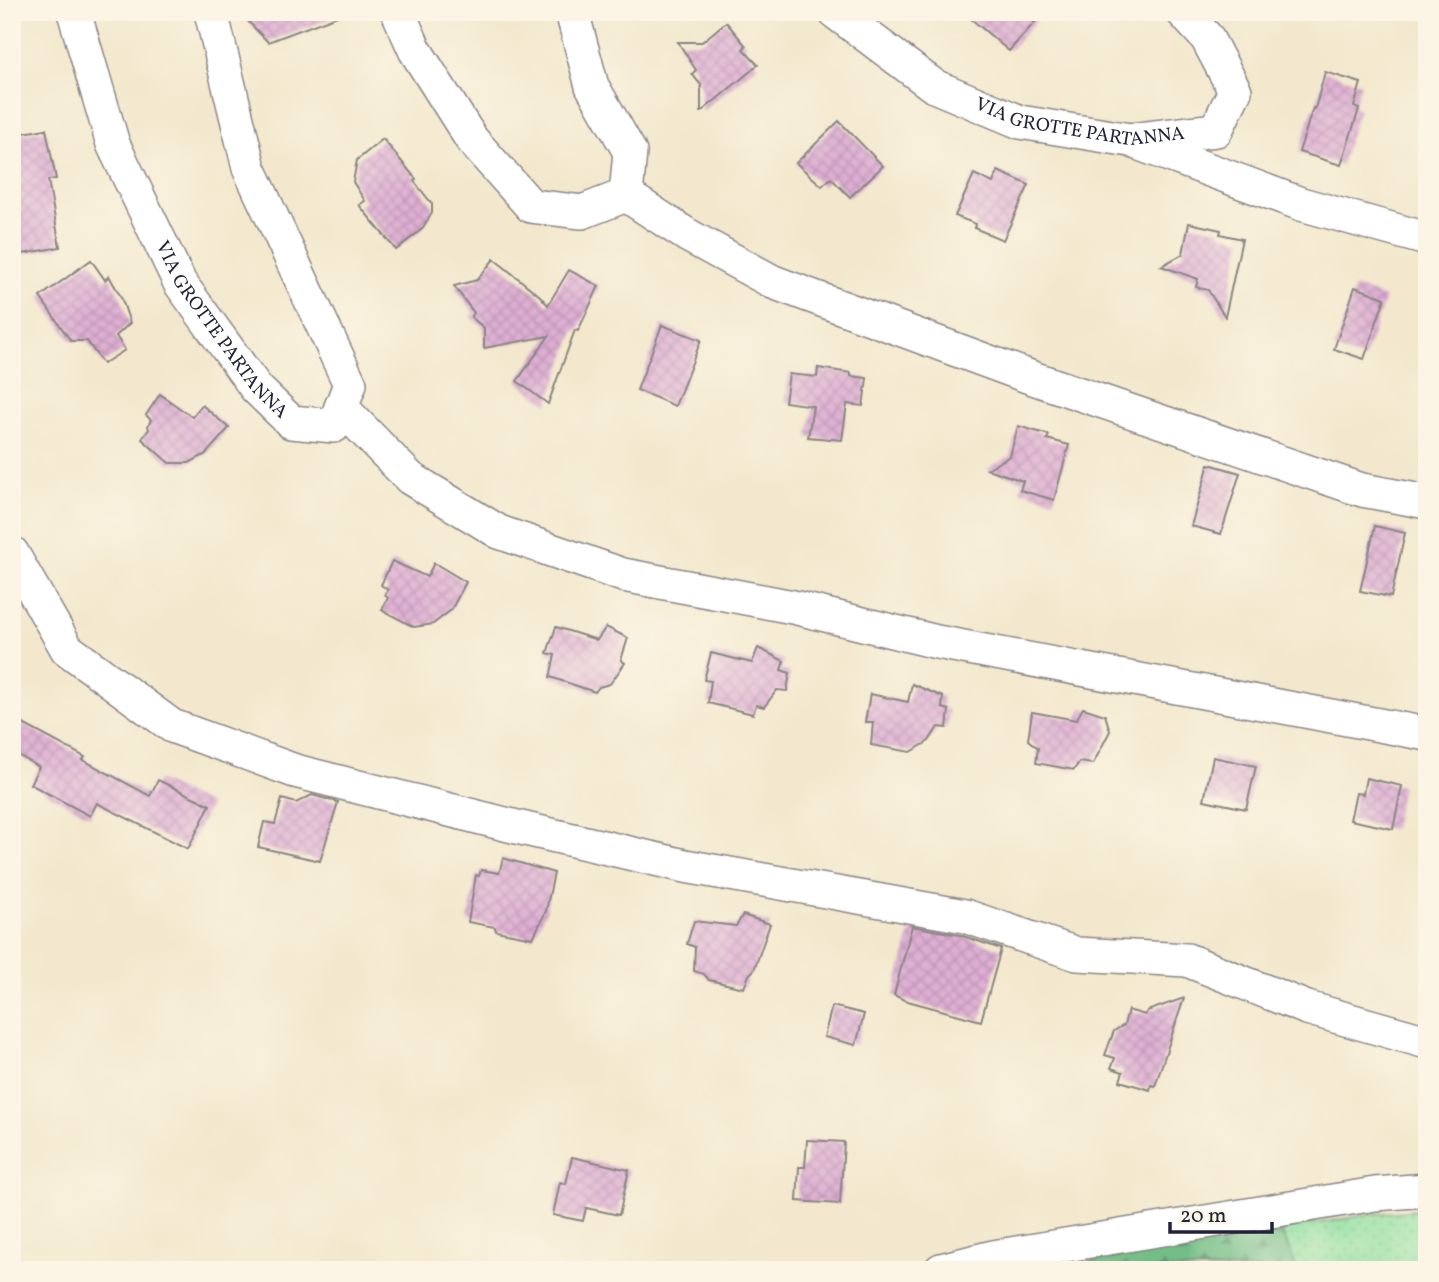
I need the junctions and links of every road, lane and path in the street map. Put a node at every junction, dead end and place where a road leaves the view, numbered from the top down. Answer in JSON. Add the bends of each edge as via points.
{"nodes":[{"id":1,"x":74,"y":12,"type":"edge"},
{"id":2,"x":211,"y":12,"type":"edge"},
{"id":3,"x":398,"y":12,"type":"edge"},
{"id":4,"x":572,"y":12,"type":"edge"},
{"id":5,"x":835,"y":12,"type":"edge"},
{"id":6,"x":1183,"y":12,"type":"edge"},
{"id":7,"x":1130,"y":140,"type":"junction"},
{"id":8,"x":625,"y":195,"type":"junction"},
{"id":9,"x":1427,"y":239,"type":"edge"},
{"id":10,"x":341,"y":407,"type":"junction"},
{"id":11,"x":1427,"y":502,"type":"edge"},
{"id":12,"x":12,"y":553,"type":"edge"},
{"id":13,"x":1427,"y":734,"type":"edge"},
{"id":14,"x":1427,"y":1042,"type":"edge"},
{"id":15,"x":1427,"y":1190,"type":"edge"},
{"id":16,"x":941,"y":1270,"type":"edge"}],
"edges":[{"from":1,"to":10,"type":"street","name":"VIA GROTTE PARTANNA","via":[[113,144],[180,283],[256,388],[291,422],[334,426]]},
{"from":2,"to":10,"type":"street","via":[[249,168],[350,384]]},
{"from":3,"to":8,"type":"street","via":[[415,50],[471,140],[531,206],[582,212]]},
{"from":4,"to":8,"type":"street","via":[[592,86],[630,152]]},
{"from":5,"to":7,"type":"street","name":"VIA GROTTE PARTANNA","via":[[934,86],[1020,122]]},
{"from":6,"to":7,"type":"street","name":"VIA GROTTE PARTANNA","via":[[1207,38],[1235,91],[1216,130]]},
{"from":7,"to":9,"type":"street","via":[[1301,204]]},
{"from":8,"to":11,"type":"street","via":[[773,282],[1030,377],[1362,490]]},
{"from":10,"to":13,"type":"street","via":[[410,478],[499,531],[623,575],[793,607],[937,642]]},
{"from":12,"to":14,"type":"street","via":[[67,649],[172,726],[295,771],[685,866],[965,916],[1077,954],[1186,960],[1307,1008]]},
{"from":15,"to":16,"type":"street","via":[[1375,1194],[993,1257]]}]}
